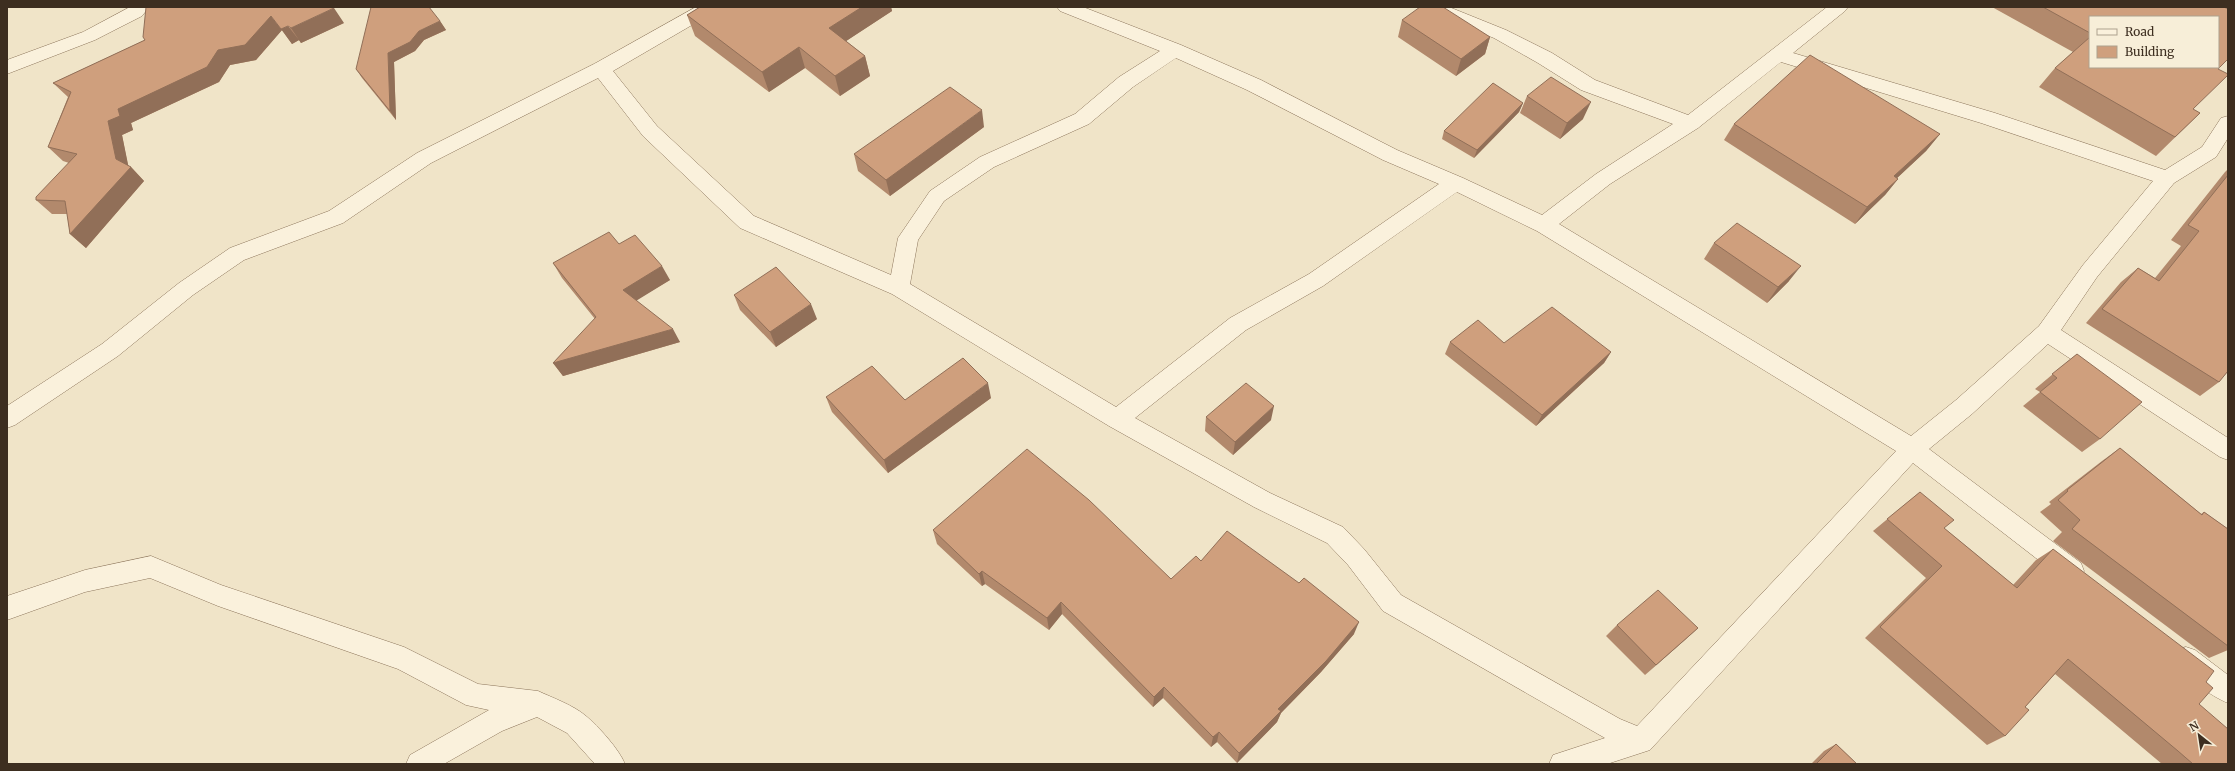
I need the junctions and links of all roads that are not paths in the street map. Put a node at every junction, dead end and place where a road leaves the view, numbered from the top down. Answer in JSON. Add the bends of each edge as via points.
{"nodes":[{"id":1,"x":140,"y":7,"type":"edge"},
{"id":2,"x":710,"y":7,"type":"edge"},
{"id":3,"x":1066,"y":7,"type":"edge"},
{"id":4,"x":1432,"y":7,"type":"edge"},
{"id":5,"x":1839,"y":7,"type":"edge"},
{"id":6,"x":1175,"y":50,"type":"junction"},
{"id":7,"x":1779,"y":56,"type":"junction"},
{"id":8,"x":7,"y":67,"type":"edge"},
{"id":9,"x":601,"y":69,"type":"junction"},
{"id":10,"x":1691,"y":123,"type":"junction"},
{"id":11,"x":2228,"y":123,"type":"edge"},
{"id":12,"x":2167,"y":178,"type":"junction"},
{"id":13,"x":1456,"y":183,"type":"junction"},
{"id":14,"x":1544,"y":225,"type":"junction"},
{"id":15,"x":899,"y":288,"type":"junction"},
{"id":16,"x":2047,"y":332,"type":"junction"},
{"id":17,"x":7,"y":418,"type":"edge"},
{"id":18,"x":1118,"y":419,"type":"junction"},
{"id":19,"x":1912,"y":449,"type":"junction"},
{"id":20,"x":2228,"y":450,"type":"edge"},
{"id":21,"x":2089,"y":584,"type":"edge"},
{"id":22,"x":7,"y":608,"type":"edge"},
{"id":23,"x":2171,"y":648,"type":"edge"},
{"id":24,"x":2228,"y":691,"type":"edge"},
{"id":25,"x":538,"y":704,"type":"junction"},
{"id":26,"x":1640,"y":741,"type":"junction"},
{"id":27,"x":418,"y":764,"type":"edge"},
{"id":28,"x":612,"y":764,"type":"edge"},
{"id":29,"x":1562,"y":764,"type":"edge"}],
"edges":[{"from":1,"to":8,"type":"street","via":[[136,12],[89,36]]},
{"from":2,"to":9,"type":"street"},
{"from":3,"to":6,"type":"street"},
{"from":4,"to":10,"type":"street","via":[[1500,34],[1588,84]]},
{"from":5,"to":7,"type":"street"},
{"from":6,"to":13,"type":"street","via":[[1254,85],[1390,155]]},
{"from":6,"to":15,"type":"street","via":[[1126,82],[1082,119],[986,162],[937,196],[908,238]]},
{"from":7,"to":10,"type":"street"},
{"from":7,"to":12,"type":"street","via":[[1988,118]]},
{"from":9,"to":15,"type":"street","via":[[650,131],[747,222]]},
{"from":9,"to":17,"type":"street","via":[[424,158],[336,217],[237,254],[186,289],[110,350]]},
{"from":10,"to":14,"type":"street","via":[[1603,179]]},
{"from":11,"to":12,"type":"street","via":[[2209,152]]},
{"from":12,"to":16,"type":"street","via":[[2090,271]]},
{"from":13,"to":14,"type":"street"},
{"from":13,"to":18,"type":"street","via":[[1316,280],[1238,324]]},
{"from":14,"to":19,"type":"street"},
{"from":15,"to":18,"type":"street"},
{"from":16,"to":19,"type":"street","via":[[1964,407]]},
{"from":16,"to":20,"type":"street"},
{"from":18,"to":26,"type":"street","via":[[1262,500],[1334,535],[1356,557],[1392,603],[1611,728]]},
{"from":19,"to":21,"type":"street"},
{"from":19,"to":26,"type":"street"},
{"from":22,"to":25,"type":"street","via":[[85,581],[151,567],[218,595],[404,659],[475,696]]},
{"from":23,"to":24,"type":"street"},
{"from":25,"to":27,"type":"street","via":[[494,721]]},
{"from":25,"to":28,"type":"street","via":[[576,724]]},
{"from":26,"to":29,"type":"street"}]}
